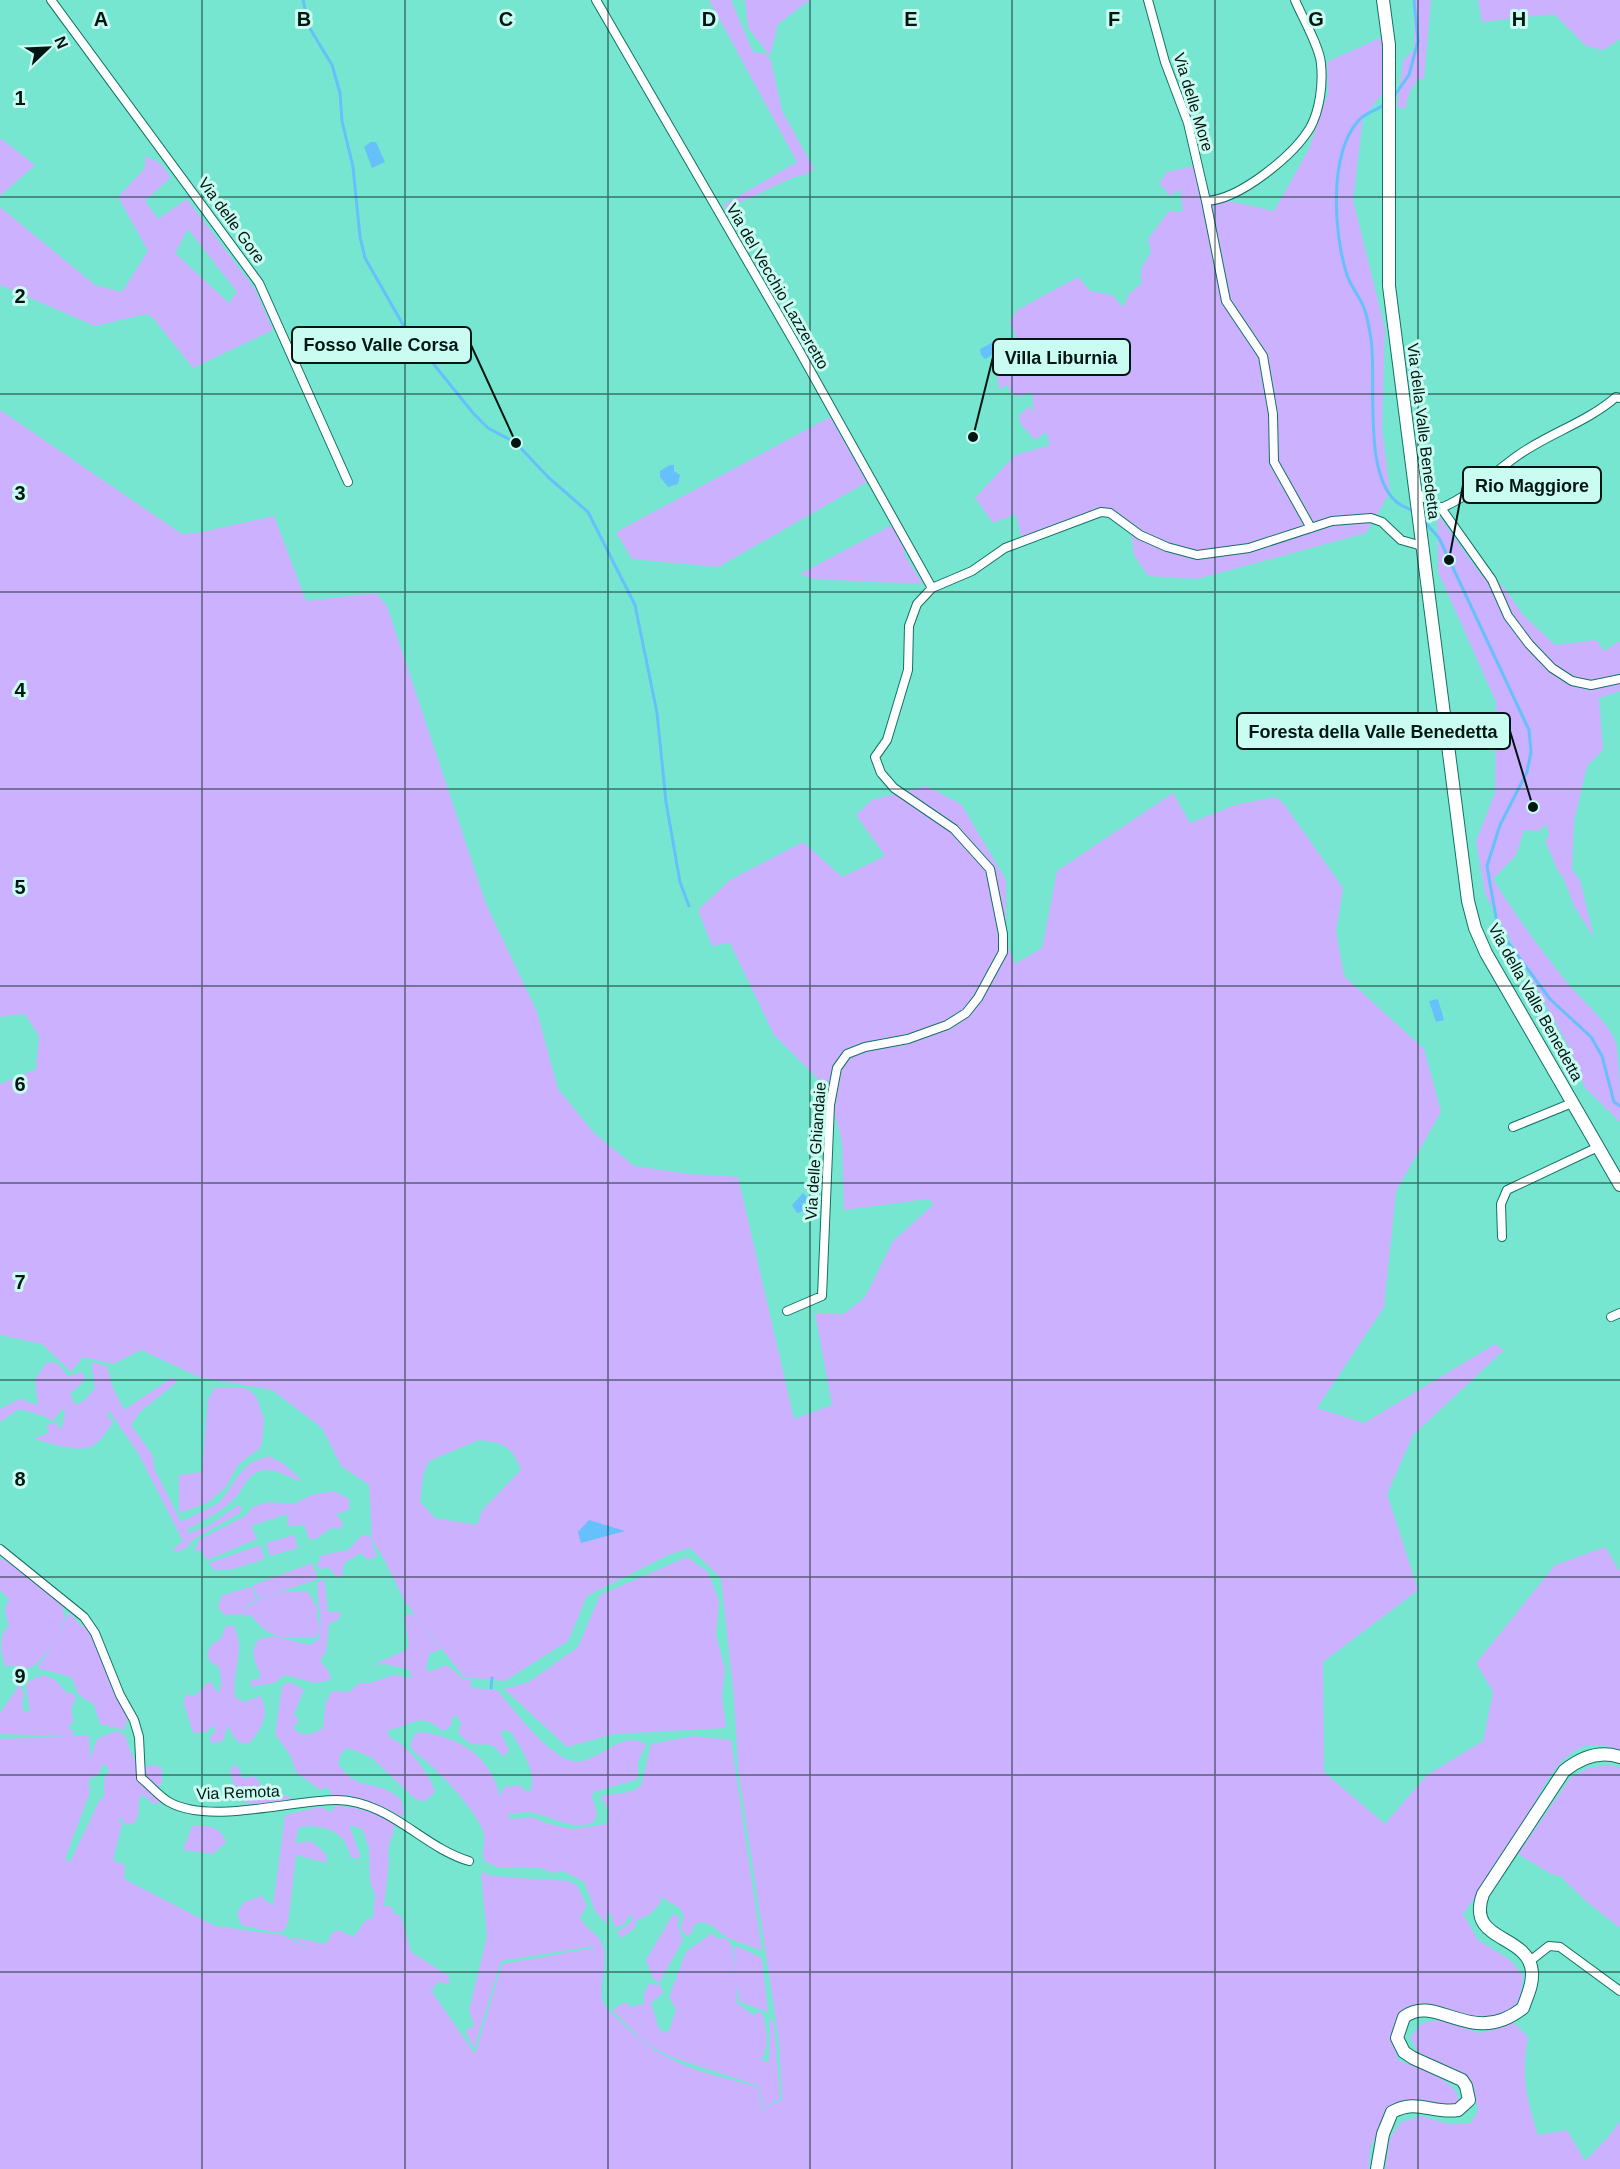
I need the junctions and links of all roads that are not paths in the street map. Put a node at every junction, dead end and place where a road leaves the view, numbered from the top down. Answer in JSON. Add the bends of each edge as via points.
{"nodes":[{"id":1,"x":51,"y":0,"type":"edge"},
{"id":2,"x":596,"y":0,"type":"edge"},
{"id":3,"x":1148,"y":0,"type":"edge"},
{"id":4,"x":1294,"y":0,"type":"edge"},
{"id":5,"x":1383,"y":0,"type":"edge"},
{"id":6,"x":1206,"y":201,"type":"junction"},
{"id":7,"x":1620,"y":398,"type":"edge"},
{"id":8,"x":348,"y":482,"type":"dead end"},
{"id":9,"x":1416,"y":497,"type":"junction"},
{"id":10,"x":1441,"y":508,"type":"junction"},
{"id":11,"x":1311,"y":528,"type":"junction"},
{"id":12,"x":1422,"y":546,"type":"junction"},
{"id":13,"x":932,"y":588,"type":"junction"},
{"id":14,"x":1620,"y":680,"type":"edge"},
{"id":15,"x":1572,"y":1103,"type":"junction"},
{"id":16,"x":1512,"y":1127,"type":"dead end"},
{"id":17,"x":1598,"y":1147,"type":"junction"},
{"id":18,"x":1620,"y":1185,"type":"edge"},
{"id":19,"x":1502,"y":1237,"type":"dead end"},
{"id":20,"x":787,"y":1311,"type":"dead end"},
{"id":21,"x":0,"y":1549,"type":"edge"},
{"id":22,"x":1620,"y":1758,"type":"edge"},
{"id":23,"x":469,"y":1861,"type":"dead end"},
{"id":24,"x":1530,"y":1961,"type":"junction"},
{"id":25,"x":1620,"y":1991,"type":"edge"},
{"id":26,"x":1377,"y":2169,"type":"edge"}],
"edges":[{"from":1,"to":8,"type":"street","name":"Via delle Gore","via":[[259,283]]},
{"from":2,"to":13,"type":"street","name":"Via del Vecchio Lazzeretto"},
{"from":3,"to":6,"type":"street","name":"Via delle More","via":[[1165,62],[1188,123]]},
{"from":4,"to":6,"type":"street","via":[[1322,62],[1319,104],[1309,128],[1268,170],[1243,189],[1217,201]]},
{"from":5,"to":9,"type":"main road","name":"Via della Valle Benedetta","via":[[1389,45],[1389,286]]},
{"from":6,"to":11,"type":"street","name":"Via delle More","via":[[1226,301],[1263,356],[1273,414],[1274,462]]},
{"from":7,"to":10,"type":"street","name":"Via della Valle Benedetta","via":[[1616,397],[1585,421],[1518,455],[1487,481]]},
{"from":9,"to":10,"type":"street"},
{"from":9,"to":12,"type":"main road","name":"Via della Valle Benedetta"},
{"from":10,"to":14,"type":"street","via":[[1492,580],[1508,616],[1552,668],[1572,681],[1591,685]]},
{"from":11,"to":12,"type":"street","name":"Via delle Ghiandaie","via":[[1332,521],[1371,518],[1382,522],[1401,540]]},
{"from":11,"to":13,"type":"street","name":"Via delle Ghiandaie","via":[[1249,548],[1197,555],[1149,539],[1110,513],[1101,512],[1005,548],[972,571]]},
{"from":12,"to":15,"type":"main road","name":"Via della Valle Benedetta","via":[[1468,901],[1475,927]]},
{"from":13,"to":20,"type":"street","name":"Via delle Ghiandaie","via":[[917,604],[909,626],[908,670],[887,740],[875,757],[881,773],[894,788],[954,829],[990,869],[1003,952],[966,1013],[908,1039],[847,1054],[837,1068],[830,1105],[822,1296]]},
{"from":15,"to":16,"type":"street"},
{"from":15,"to":17,"type":"main road","name":"Via della Valle Benedetta"},
{"from":17,"to":18,"type":"main road","name":"Via della Valle Benedetta"},
{"from":17,"to":19,"type":"street","via":[[1507,1190],[1501,1204]]},
{"from":21,"to":23,"type":"street","name":"Via Remota","via":[[84,1617],[95,1633],[134,1720],[141,1778],[170,1802],[194,1811],[339,1800],[377,1809]]},
{"from":22,"to":24,"type":"main road","via":[[1594,1755],[1564,1771],[1483,1894],[1479,1914],[1485,1927],[1524,1952]]},
{"from":24,"to":25,"type":"street","via":[[1549,1946],[1560,1947]]},
{"from":24,"to":26,"type":"main road","via":[[1532,1985],[1523,2008],[1515,2014],[1482,2025],[1424,2010],[1404,2017],[1397,2038],[1404,2052],[1462,2080],[1469,2100],[1451,2112],[1413,2104],[1392,2112],[1383,2134]]}]}
